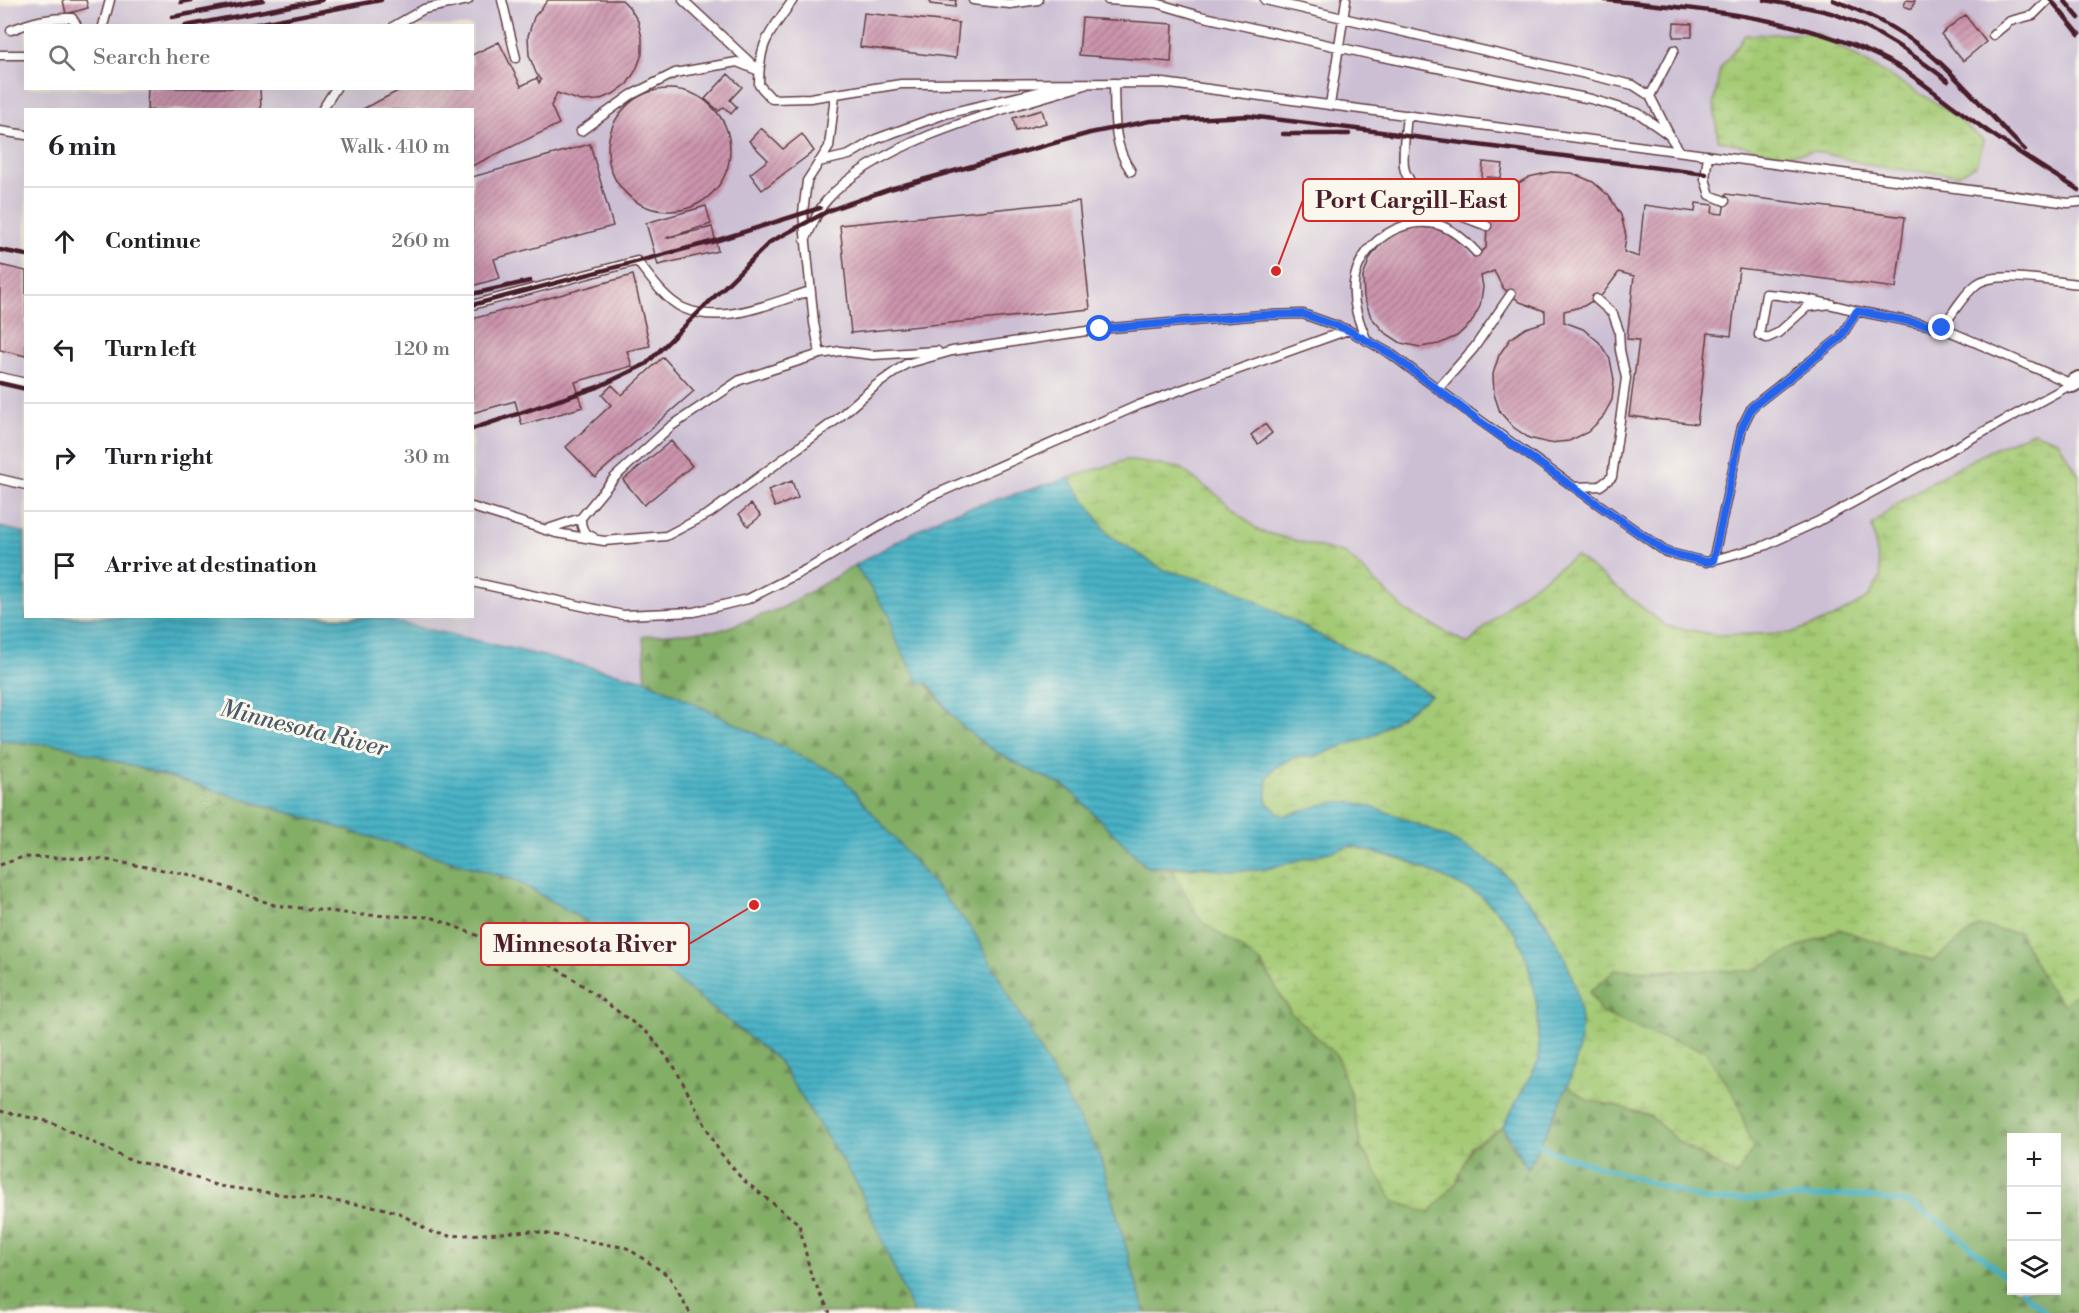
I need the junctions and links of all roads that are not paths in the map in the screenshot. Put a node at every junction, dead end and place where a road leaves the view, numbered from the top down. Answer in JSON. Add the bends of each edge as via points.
{"nodes":[{"id":1,"x":110,"y":0,"type":"edge"},
{"id":2,"x":468,"y":0,"type":"edge"},
{"id":3,"x":502,"y":0,"type":"edge"},
{"id":4,"x":683,"y":0,"type":"edge"},
{"id":5,"x":793,"y":0,"type":"edge"},
{"id":6,"x":973,"y":0,"type":"edge"},
{"id":7,"x":1038,"y":0,"type":"edge"},
{"id":8,"x":1108,"y":0,"type":"edge"},
{"id":9,"x":1265,"y":0,"type":"edge"},
{"id":10,"x":1346,"y":0,"type":"edge"},
{"id":11,"x":2048,"y":0,"type":"edge"},
{"id":12,"x":1343,"y":18,"type":"junction"},
{"id":13,"x":28,"y":24,"type":"edge"},
{"id":14,"x":76,"y":24,"type":"edge"},
{"id":15,"x":104,"y":24,"type":"edge"},
{"id":16,"x":398,"y":24,"type":"edge"},
{"id":17,"x":24,"y":25,"type":"edge"},
{"id":18,"x":24,"y":29,"type":"edge"},
{"id":19,"x":11,"y":30,"type":"junction"},
{"id":20,"x":0,"y":31,"type":"edge"},
{"id":21,"x":1993,"y":35,"type":"dead end"},
{"id":22,"x":1339,"y":46,"type":"junction"},
{"id":23,"x":1674,"y":50,"type":"dead end"},
{"id":24,"x":0,"y":55,"type":"edge"},
{"id":25,"x":24,"y":55,"type":"edge"},
{"id":26,"x":516,"y":58,"type":"dead end"},
{"id":27,"x":759,"y":71,"type":"junction"},
{"id":28,"x":1078,"y":82,"type":"junction"},
{"id":29,"x":1094,"y":82,"type":"junction"},
{"id":30,"x":1114,"y":82,"type":"junction"},
{"id":31,"x":335,"y":90,"type":"edge"},
{"id":32,"x":835,"y":95,"type":"junction"},
{"id":33,"x":1650,"y":96,"type":"junction"},
{"id":34,"x":1330,"y":105,"type":"junction"},
{"id":35,"x":323,"y":108,"type":"edge"},
{"id":36,"x":1407,"y":115,"type":"junction"},
{"id":37,"x":0,"y":131,"type":"edge"},
{"id":38,"x":581,"y":131,"type":"dead end"},
{"id":39,"x":24,"y":135,"type":"edge"},
{"id":40,"x":1670,"y":138,"type":"junction"},
{"id":41,"x":1680,"y":151,"type":"junction"},
{"id":42,"x":1708,"y":155,"type":"junction"},
{"id":43,"x":819,"y":162,"type":"junction"},
{"id":44,"x":1131,"y":171,"type":"dead end"},
{"id":45,"x":1725,"y":201,"type":"dead end"},
{"id":46,"x":2079,"y":202,"type":"edge"},
{"id":47,"x":1487,"y":226,"type":"dead end"},
{"id":48,"x":805,"y":240,"type":"junction"},
{"id":49,"x":1476,"y":252,"type":"dead end"},
{"id":50,"x":2079,"y":284,"type":"edge"},
{"id":51,"x":810,"y":291,"type":"junction"},
{"id":52,"x":1511,"y":294,"type":"dead end"},
{"id":53,"x":1596,"y":299,"type":"dead end"},
{"id":54,"x":474,"y":304,"type":"edge"},
{"id":55,"x":1831,"y":304,"type":"junction"},
{"id":56,"x":1857,"y":311,"type":"junction"},
{"id":57,"x":1942,"y":328,"type":"junction"},
{"id":58,"x":1348,"y":330,"type":"junction"},
{"id":59,"x":1368,"y":341,"type":"junction"},
{"id":60,"x":952,"y":351,"type":"junction"},
{"id":61,"x":820,"y":354,"type":"junction"},
{"id":62,"x":0,"y":377,"type":"edge"},
{"id":63,"x":2075,"y":382,"type":"edge"},
{"id":64,"x":24,"y":383,"type":"edge"},
{"id":65,"x":1438,"y":389,"type":"junction"},
{"id":66,"x":0,"y":479,"type":"edge"},
{"id":67,"x":24,"y":485,"type":"edge"},
{"id":68,"x":1575,"y":487,"type":"junction"},
{"id":69,"x":474,"y":508,"type":"edge"},
{"id":70,"x":581,"y":518,"type":"junction"},
{"id":71,"x":545,"y":530,"type":"junction"},
{"id":72,"x":604,"y":541,"type":"junction"},
{"id":73,"x":1713,"y":561,"type":"junction"},
{"id":74,"x":474,"y":582,"type":"edge"}],
"edges":[{"from":1,"to":15,"type":"lane"},
{"from":2,"to":16,"type":"lane","via":[[424,9]]},
{"from":3,"to":26,"type":"lane"},
{"from":4,"to":27,"type":"lane"},
{"from":5,"to":27,"type":"lane","via":[[766,37]]},
{"from":6,"to":7,"type":"lane","via":[[1010,4]]},
{"from":8,"to":22,"type":"lane","via":[[1156,3]]},
{"from":9,"to":12,"type":"lane"},
{"from":10,"to":12,"type":"lane"},
{"from":11,"to":21,"type":"lane","via":[[2033,15],[2010,21]]},
{"from":12,"to":22,"type":"lane"},
{"from":12,"to":33,"type":"lane","via":[[1633,85]]},
{"from":13,"to":14,"type":"lane","via":[[55,17],[72,18]]},
{"from":17,"to":19,"type":"lane"},
{"from":18,"to":19,"type":"lane"},
{"from":19,"to":20,"type":"lane"},
{"from":22,"to":34,"type":"lane"},
{"from":22,"to":40,"type":"lane","via":[[1591,99],[1638,113]]},
{"from":23,"to":33,"type":"lane"},
{"from":24,"to":25,"type":"lane"},
{"from":27,"to":32,"type":"lane","via":[[759,85],[772,99]]},
{"from":27,"to":38,"type":"lane","via":[[738,62],[675,73],[631,95]]},
{"from":28,"to":29,"type":"lane"},
{"from":28,"to":32,"type":"lane","via":[[901,84]]},
{"from":28,"to":43,"type":"lane","via":[[945,114],[876,139],[849,155]]},
{"from":29,"to":30,"type":"lane"},
{"from":29,"to":48,"type":"lane","via":[[971,120],[872,164],[828,199]]},
{"from":30,"to":34,"type":"lane","via":[[1163,83]]},
{"from":30,"to":44,"type":"lane","via":[[1115,127]]},
{"from":31,"to":35,"type":"lane"},
{"from":32,"to":43,"type":"lane","via":[[829,147]]},
{"from":33,"to":40,"type":"lane"},
{"from":34,"to":36,"type":"lane"},
{"from":36,"to":41,"type":"lane"},
{"from":36,"to":47,"type":"lane","via":[[1404,170],[1414,185],[1439,207]]},
{"from":37,"to":39,"type":"lane"},
{"from":40,"to":41,"type":"lane"},
{"from":41,"to":42,"type":"lane"},
{"from":42,"to":45,"type":"lane","via":[[1705,179],[1710,195]]},
{"from":42,"to":46,"type":"lane"},
{"from":43,"to":48,"type":"lane","via":[[807,181]]},
{"from":48,"to":51,"type":"lane"},
{"from":49,"to":59,"type":"lane","via":[[1454,232],[1425,223],[1378,239],[1367,250],[1354,281],[1358,319]]},
{"from":50,"to":57,"type":"lane","via":[[2015,277],[1979,282]]},
{"from":51,"to":54,"type":"lane","via":[[724,316],[682,308],[637,261]]},
{"from":51,"to":61,"type":"lane"},
{"from":52,"to":65,"type":"lane","via":[[1474,348]]},
{"from":53,"to":68,"type":"lane","via":[[1613,314],[1626,378],[1612,477],[1599,486]]},
{"from":55,"to":55,"type":"lane","via":[[1766,294],[1759,335],[1767,338],[1778,333],[1807,307]]},
{"from":55,"to":56,"type":"lane"},
{"from":56,"to":57,"type":"lane"},
{"from":56,"to":73,"type":"lane","via":[[1840,338],[1752,407],[1742,427]]},
{"from":57,"to":63,"type":"lane"},
{"from":58,"to":59,"type":"lane"},
{"from":58,"to":60,"type":"lane","via":[[1303,314],[1262,315],[1100,329]]},
{"from":58,"to":74,"type":"lane","via":[[1139,405],[927,498],[813,566],[748,599],[694,612],[623,615]]},
{"from":59,"to":65,"type":"lane"},
{"from":60,"to":61,"type":"lane"},
{"from":60,"to":72,"type":"lane","via":[[906,364],[836,420],[701,517],[666,536]]},
{"from":61,"to":70,"type":"lane","via":[[740,380],[715,394],[670,427],[615,477]]},
{"from":62,"to":64,"type":"lane"},
{"from":63,"to":73,"type":"lane","via":[[1817,522],[1764,546]]},
{"from":65,"to":68,"type":"lane"},
{"from":66,"to":67,"type":"lane"},
{"from":68,"to":73,"type":"lane","via":[[1666,552]]},
{"from":69,"to":71,"type":"lane"},
{"from":70,"to":71,"type":"lane"},
{"from":70,"to":72,"type":"lane","via":[[586,534]]},
{"from":71,"to":72,"type":"lane"}]}
